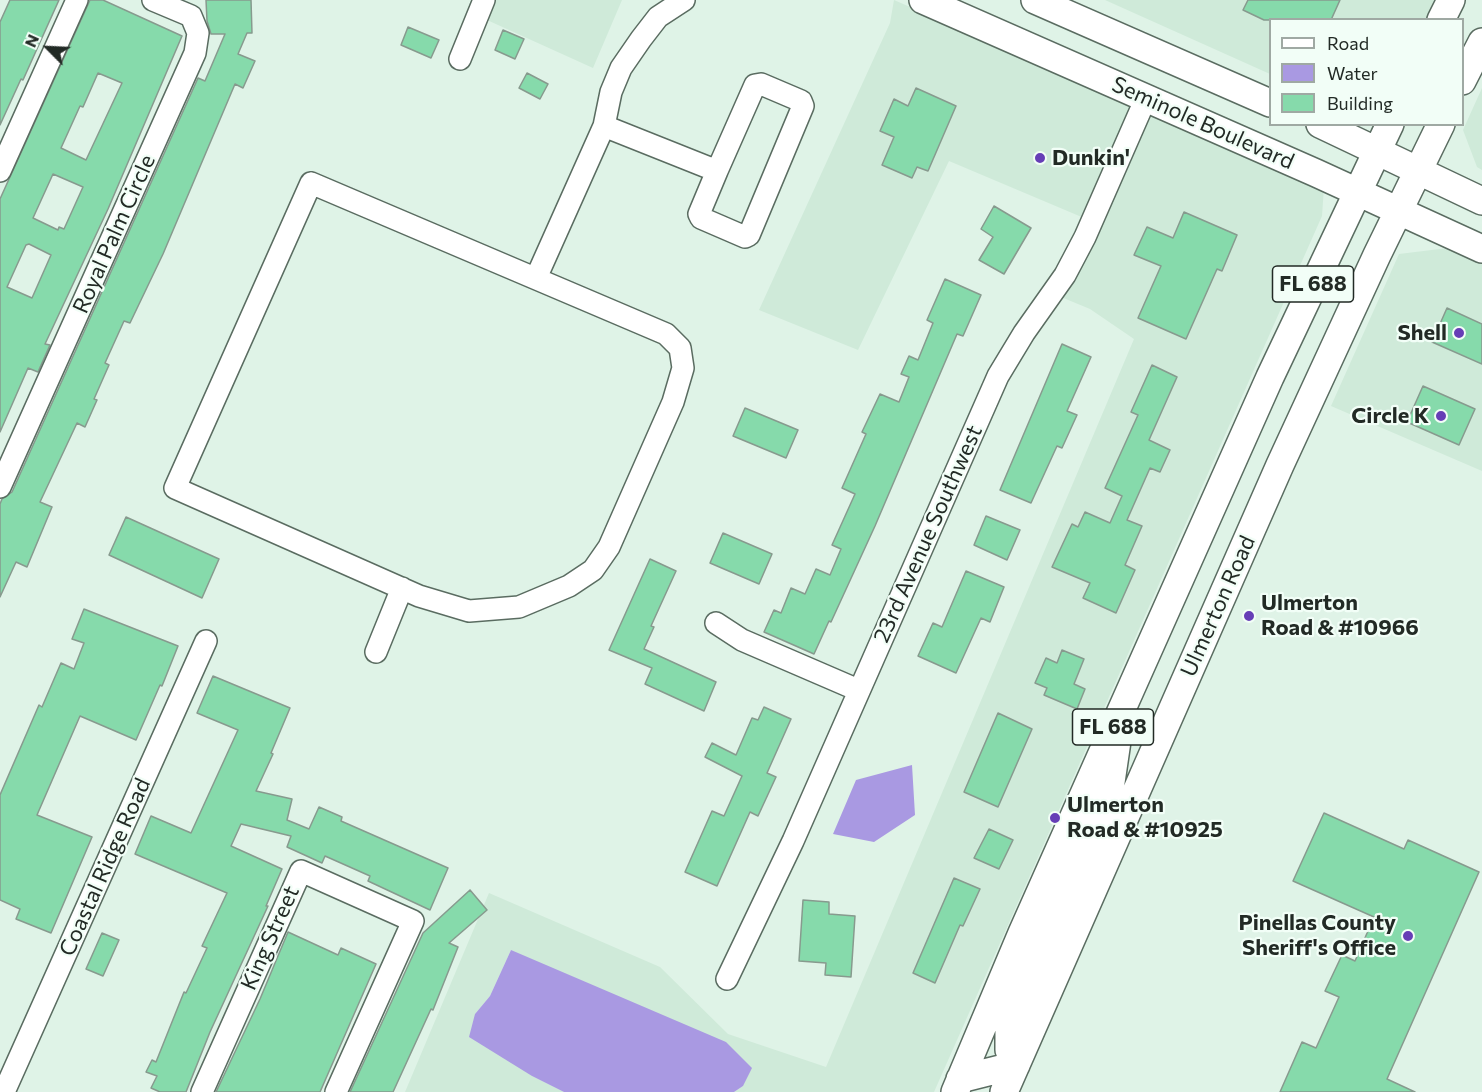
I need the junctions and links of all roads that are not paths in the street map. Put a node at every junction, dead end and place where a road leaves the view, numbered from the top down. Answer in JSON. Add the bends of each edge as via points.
{"nodes":[{"id":1,"x":77,"y":0,"type":"edge"},
{"id":2,"x":153,"y":0,"type":"edge"},
{"id":3,"x":484,"y":0,"type":"edge"},
{"id":4,"x":684,"y":0,"type":"edge"},
{"id":5,"x":923,"y":0,"type":"edge"},
{"id":6,"x":1035,"y":0,"type":"edge"},
{"id":7,"x":1451,"y":0,"type":"edge"},
{"id":8,"x":1443,"y":18,"type":"edge"},
{"id":9,"x":1482,"y":42,"type":"edge"},
{"id":10,"x":460,"y":59,"type":"dead end"},
{"id":11,"x":1464,"y":77,"type":"edge"},
{"id":12,"x":1146,"y":98,"type":"junction"},
{"id":13,"x":1269,"y":103,"type":"edge"},
{"id":14,"x":604,"y":126,"type":"junction"},
{"id":15,"x":1324,"y":126,"type":"edge"},
{"id":16,"x":1389,"y":126,"type":"edge"},
{"id":17,"x":1440,"y":126,"type":"edge"},
{"id":18,"x":1377,"y":150,"type":"junction"},
{"id":19,"x":1419,"y":170,"type":"junction"},
{"id":20,"x":0,"y":171,"type":"edge"},
{"id":21,"x":717,"y":171,"type":"junction"},
{"id":22,"x":1357,"y":192,"type":"junction"},
{"id":23,"x":1482,"y":201,"type":"edge"},
{"id":24,"x":1398,"y":211,"type":"junction"},
{"id":25,"x":1482,"y":249,"type":"edge"},
{"id":26,"x":536,"y":278,"type":"junction"},
{"id":27,"x":0,"y":487,"type":"edge"},
{"id":28,"x":402,"y":588,"type":"junction"},
{"id":29,"x":716,"y":623,"type":"dead end"},
{"id":30,"x":206,"y":641,"type":"dead end"},
{"id":31,"x":376,"y":652,"type":"dead end"},
{"id":32,"x":858,"y":690,"type":"junction"},
{"id":33,"x":1123,"y":706,"type":"junction"},
{"id":34,"x":727,"y":979,"type":"dead end"},
{"id":35,"x":1016,"y":1065,"type":"junction"},
{"id":36,"x":958,"y":1086,"type":"edge"},
{"id":37,"x":4,"y":1092,"type":"edge"},
{"id":38,"x":202,"y":1092,"type":"edge"},
{"id":39,"x":336,"y":1092,"type":"edge"},
{"id":40,"x":1004,"y":1092,"type":"edge"}],
"edges":[{"from":1,"to":20,"type":"street"},
{"from":2,"to":27,"type":"street","name":"Royal Palm Circle","via":[[191,16],[198,33],[195,53]]},
{"from":3,"to":10,"type":"street"},
{"from":4,"to":14,"type":"street","via":[[658,17],[621,68]]},
{"from":5,"to":12,"type":"main road","name":"Seminole Boulevard"},
{"from":6,"to":13,"type":"main road","name":"Seminole Boulevard"},
{"from":7,"to":8,"type":"main road"},
{"from":9,"to":11,"type":"main road"},
{"from":12,"to":22,"type":"main road","name":"Seminole Boulevard"},
{"from":12,"to":32,"type":"street","name":"23rd Avenue Southwest","via":[[1065,275],[998,376]]},
{"from":14,"to":21,"type":"street"},
{"from":14,"to":26,"type":"street"},
{"from":15,"to":18,"type":"main road"},
{"from":16,"to":18,"type":"main road","name":"Ulmerton Road","number":"FL 688"},
{"from":17,"to":19,"type":"main road","name":"Ulmerton Road","number":"FL 688"},
{"from":18,"to":19,"type":"main road"},
{"from":18,"to":22,"type":"main road","name":"Ulmerton Road","number":"FL 688"},
{"from":19,"to":23,"type":"main road"},
{"from":19,"to":24,"type":"main road","name":"Ulmerton Road","number":"FL 688"},
{"from":21,"to":21,"type":"street","via":[[699,214],[745,237],[803,106],[801,101],[761,84],[755,86]]},
{"from":22,"to":24,"type":"main road","name":"Seminole Boulevard"},
{"from":22,"to":33,"type":"main road","name":"Ulmerton Road","number":"FL 688"},
{"from":24,"to":25,"type":"main road","name":"Seminole Boulevard"},
{"from":24,"to":35,"type":"main road","name":"Ulmerton Road","number":"FL 688","via":[[1258,514]]},
{"from":26,"to":28,"type":"street","via":[[666,334],[680,348],[683,368],[674,402],[609,547],[593,570],[569,586],[519,607],[469,611]]},
{"from":26,"to":28,"type":"street","via":[[311,183],[175,488]]},
{"from":28,"to":31,"type":"street"},
{"from":29,"to":32,"type":"street","via":[[742,640]]},
{"from":30,"to":37,"type":"street","name":"Coastal Ridge Road"},
{"from":32,"to":34,"type":"street","name":"23rd Avenue Southwest","via":[[793,841]]},
{"from":33,"to":35,"type":"main road","via":[[1110,789],[1009,1024],[1009,1050]]},
{"from":33,"to":36,"type":"main road","name":"Ulmerton Road","number":"FL 688"},
{"from":35,"to":36,"type":"main road"},
{"from":35,"to":40,"type":"main road","name":"Ulmerton Road","number":"FL 688"},
{"from":38,"to":39,"type":"street","name":"King Street","via":[[301,871],[413,921]]}]}
